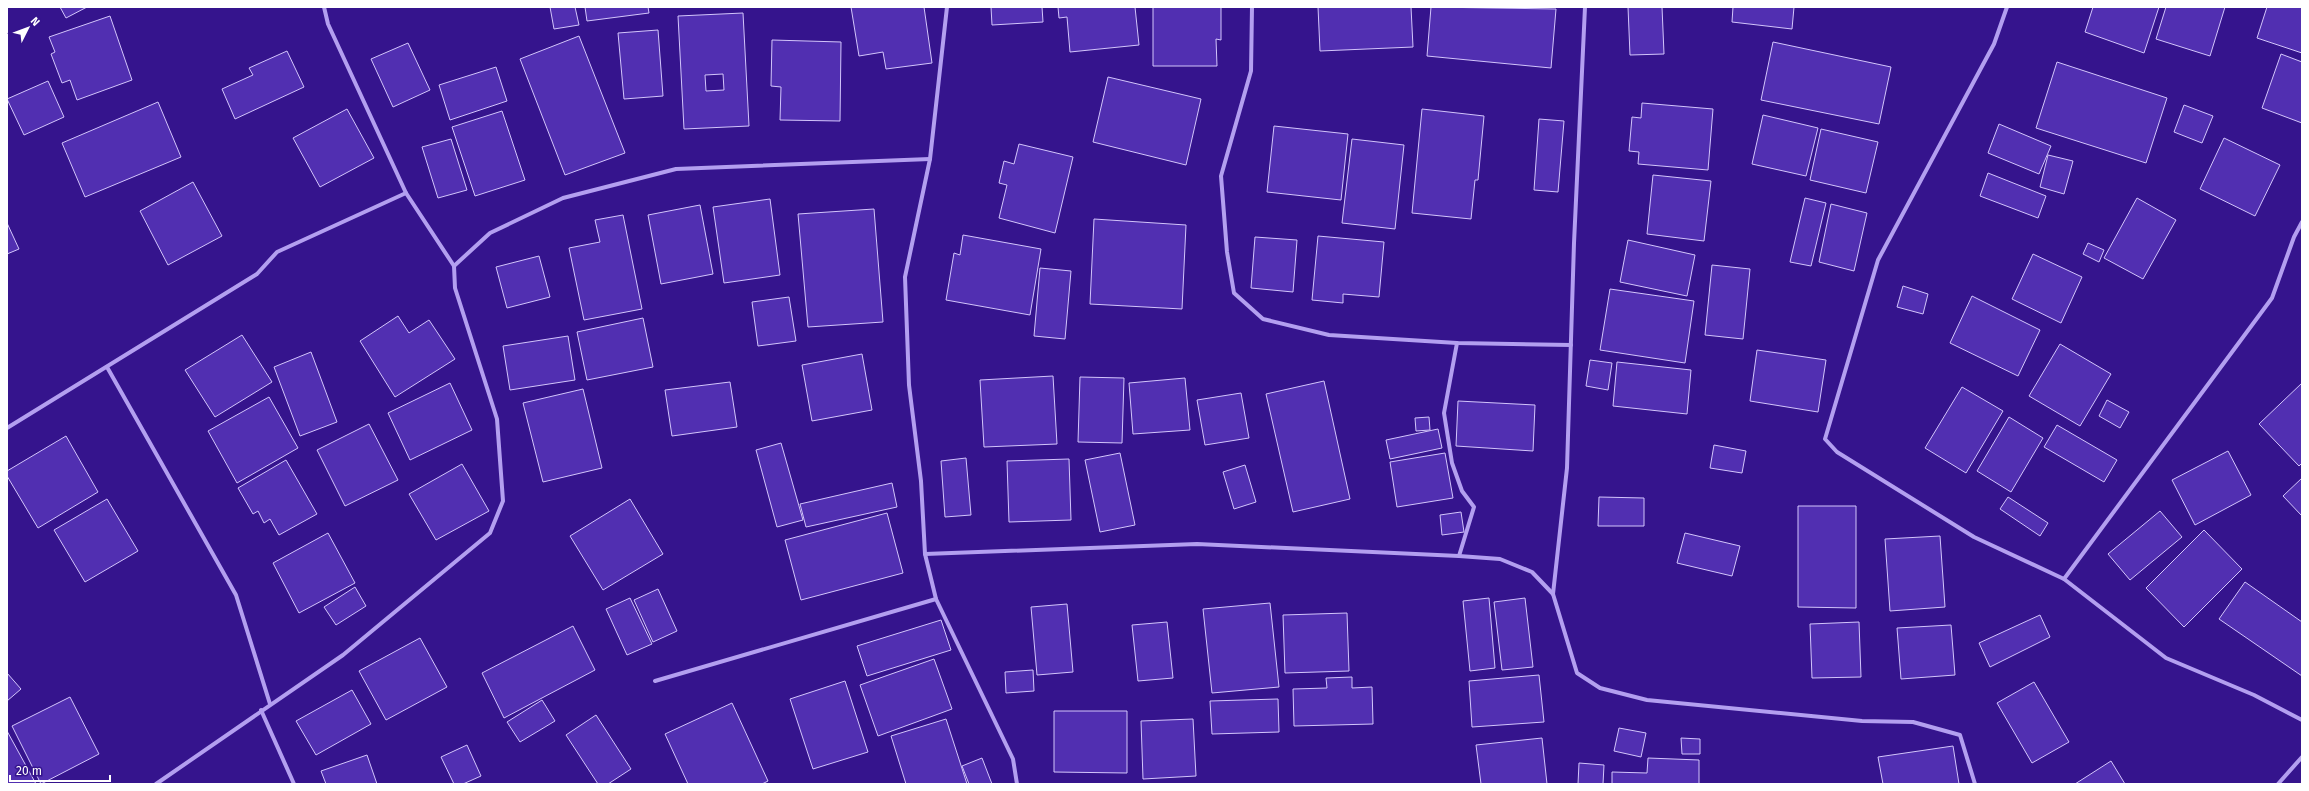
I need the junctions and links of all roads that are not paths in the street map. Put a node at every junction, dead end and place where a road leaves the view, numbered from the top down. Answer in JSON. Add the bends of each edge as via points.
{"nodes":[{"id":1,"x":324,"y":7,"type":"edge"},
{"id":2,"x":946,"y":7,"type":"edge"},
{"id":3,"x":1252,"y":7,"type":"edge"},
{"id":4,"x":1585,"y":7,"type":"edge"},
{"id":5,"x":2007,"y":7,"type":"edge"},
{"id":6,"x":930,"y":159,"type":"junction"},
{"id":7,"x":406,"y":192,"type":"junction"},
{"id":8,"x":2302,"y":222,"type":"edge"},
{"id":9,"x":454,"y":266,"type":"junction"},
{"id":10,"x":1457,"y":343,"type":"junction"},
{"id":11,"x":1571,"y":345,"type":"junction"},
{"id":12,"x":107,"y":366,"type":"junction"},
{"id":13,"x":7,"y":428,"type":"edge"},
{"id":14,"x":925,"y":554,"type":"junction"},
{"id":15,"x":1459,"y":556,"type":"junction"},
{"id":16,"x":2064,"y":579,"type":"junction"},
{"id":17,"x":1553,"y":594,"type":"junction"},
{"id":18,"x":936,"y":599,"type":"junction"},
{"id":19,"x":655,"y":681,"type":"dead end"},
{"id":20,"x":270,"y":704,"type":"junction"},
{"id":21,"x":261,"y":710,"type":"junction"},
{"id":22,"x":2302,"y":720,"type":"edge"},
{"id":23,"x":2302,"y":757,"type":"edge"},
{"id":24,"x":156,"y":784,"type":"edge"},
{"id":25,"x":294,"y":784,"type":"edge"},
{"id":26,"x":1017,"y":784,"type":"edge"},
{"id":27,"x":1975,"y":784,"type":"edge"},
{"id":28,"x":2278,"y":784,"type":"edge"}],
"edges":[{"from":1,"to":7,"type":"street","via":[[328,24]]},
{"from":2,"to":6,"type":"street"},
{"from":3,"to":10,"type":"street","via":[[1251,70],[1221,176],[1227,252],[1234,293],[1263,319],[1329,335]]},
{"from":4,"to":11,"type":"street"},
{"from":5,"to":16,"type":"street","via":[[1994,44],[1878,260],[1825,439],[1837,452],[1974,537]]},
{"from":6,"to":9,"type":"street","via":[[676,170],[563,198],[490,233]]},
{"from":6,"to":14,"type":"street","via":[[905,277],[909,385],[922,481]]},
{"from":7,"to":9,"type":"street"},
{"from":7,"to":12,"type":"street","via":[[277,252],[257,274]]},
{"from":8,"to":16,"type":"street","via":[[2272,298]]},
{"from":9,"to":20,"type":"street","via":[[455,288],[497,419],[503,501],[490,533],[343,655]]},
{"from":10,"to":11,"type":"street"},
{"from":10,"to":15,"type":"street","via":[[1444,413],[1452,463],[1462,491],[1474,507]]},
{"from":11,"to":17,"type":"street","via":[[1567,468]]},
{"from":12,"to":13,"type":"street"},
{"from":12,"to":20,"type":"street","via":[[236,595]]},
{"from":14,"to":15,"type":"street","via":[[1197,544]]},
{"from":14,"to":18,"type":"street"},
{"from":15,"to":17,"type":"street","via":[[1500,559],[1532,572]]},
{"from":16,"to":22,"type":"street","via":[[2166,658],[2254,695]]},
{"from":17,"to":27,"type":"street","via":[[1577,674],[1600,688],[1647,700],[1926,725],[1960,735]]},
{"from":18,"to":19,"type":"street"},
{"from":18,"to":26,"type":"street","via":[[1013,759]]},
{"from":20,"to":21,"type":"street"},
{"from":21,"to":24,"type":"street"},
{"from":21,"to":25,"type":"street"},
{"from":23,"to":28,"type":"street"}]}
